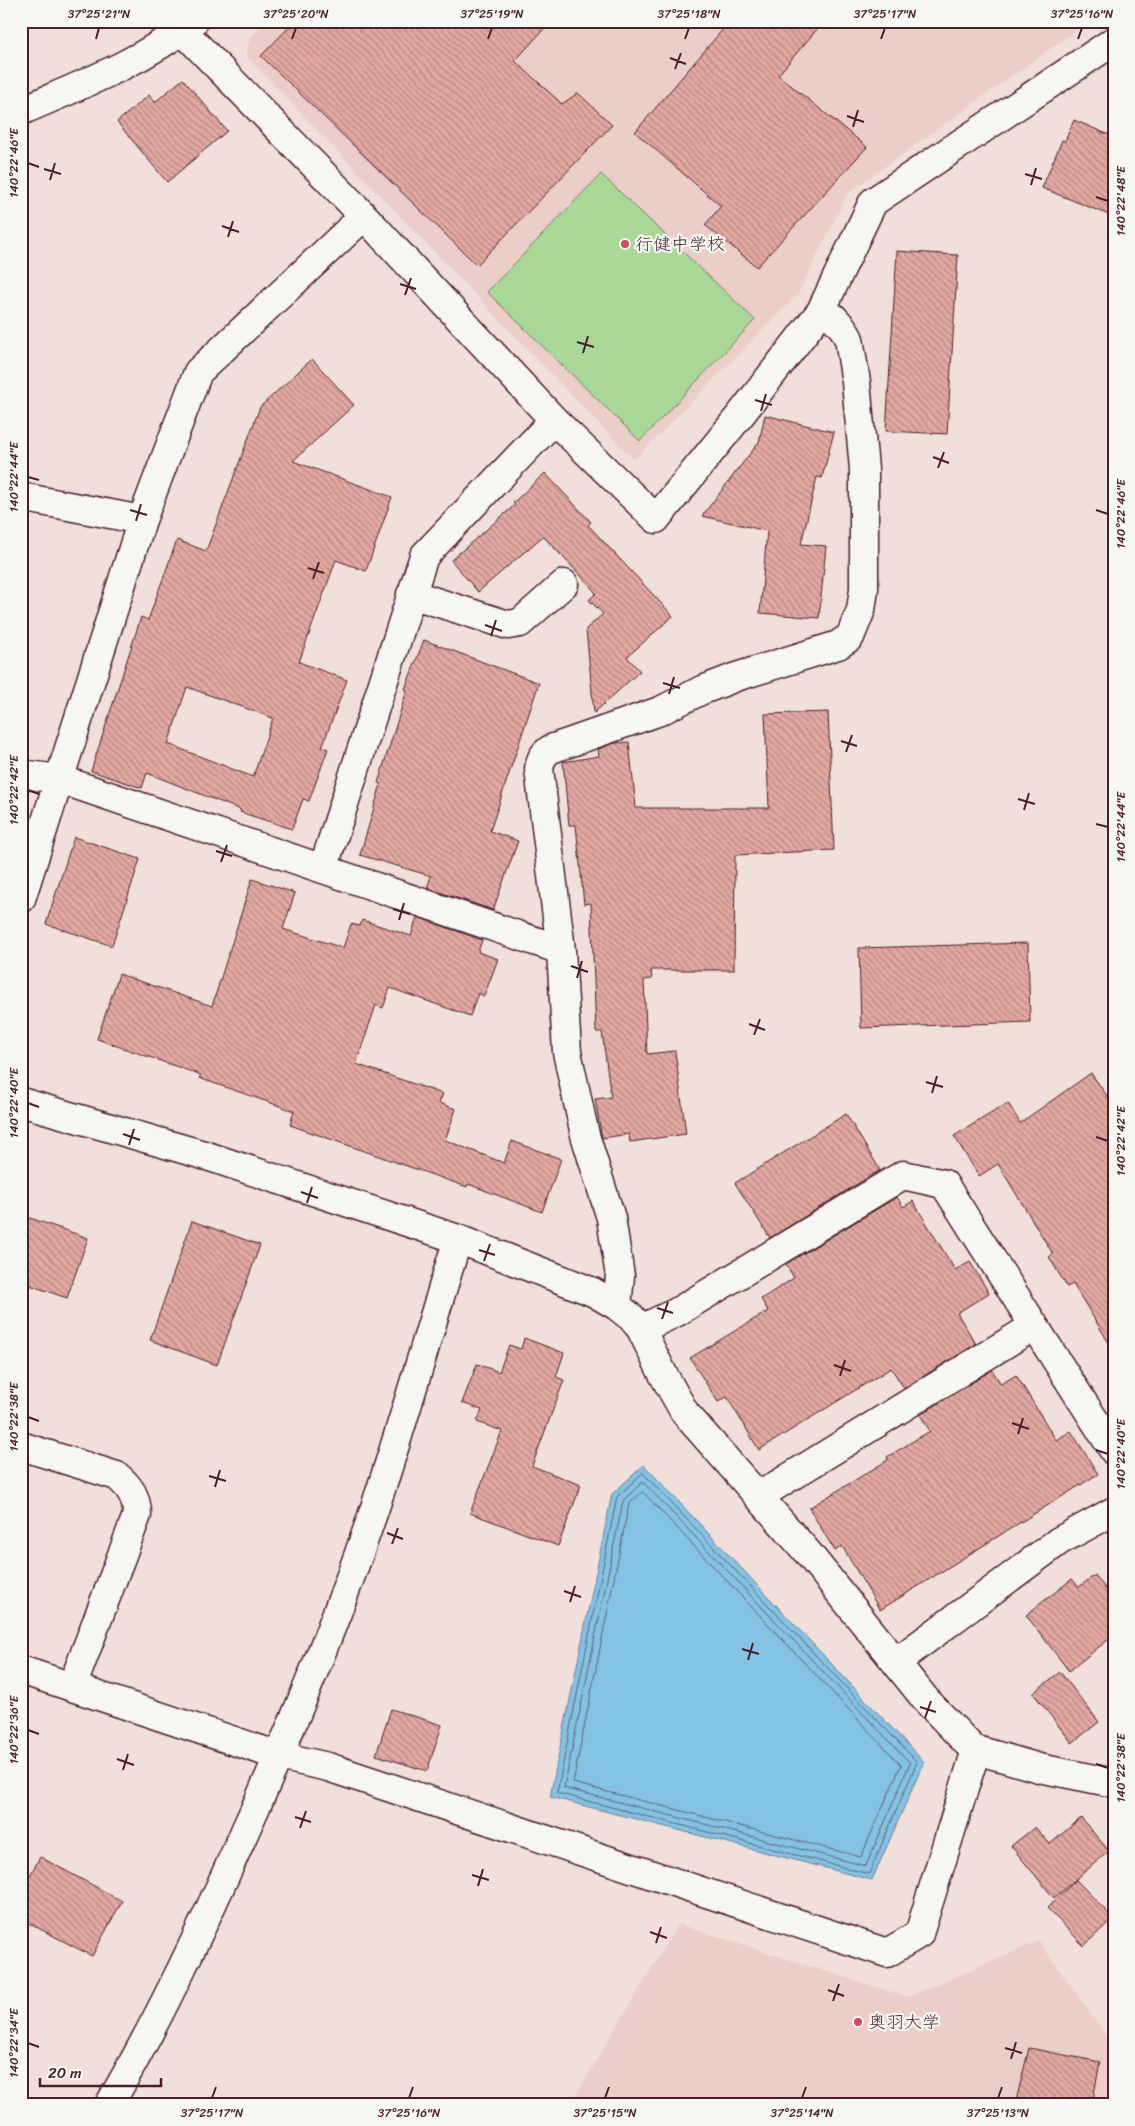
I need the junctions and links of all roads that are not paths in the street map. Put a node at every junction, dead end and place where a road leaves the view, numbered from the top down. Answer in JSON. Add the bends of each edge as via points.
{"nodes":[{"id":1,"x":183,"y":24,"type":"edge"},
{"id":2,"x":1114,"y":41,"type":"edge"},
{"id":3,"x":21,"y":111,"type":"edge"},
{"id":4,"x":364,"y":216,"type":"junction"},
{"id":5,"x":821,"y":311,"type":"junction"},
{"id":6,"x":554,"y":420,"type":"junction"},
{"id":7,"x":21,"y":497,"type":"edge"},
{"id":8,"x":142,"y":520,"type":"junction"},
{"id":9,"x":564,"y":584,"type":"dead end"},
{"id":10,"x":411,"y":594,"type":"junction"},
{"id":11,"x":21,"y":774,"type":"edge"},
{"id":12,"x":59,"y":779,"type":"junction"},
{"id":13,"x":323,"y":869,"type":"junction"},
{"id":14,"x":21,"y":899,"type":"edge"},
{"id":15,"x":561,"y":950,"type":"junction"},
{"id":16,"x":21,"y":1102,"type":"edge"},
{"id":17,"x":458,"y":1239,"type":"junction"},
{"id":18,"x":617,"y":1306,"type":"junction"},
{"id":19,"x":1034,"y":1326,"type":"junction"},
{"id":20,"x":641,"y":1329,"type":"junction"},
{"id":21,"x":21,"y":1446,"type":"edge"},
{"id":22,"x":1114,"y":1451,"type":"edge"},
{"id":23,"x":759,"y":1496,"type":"junction"},
{"id":24,"x":1114,"y":1511,"type":"edge"},
{"id":25,"x":896,"y":1662,"type":"junction"},
{"id":26,"x":21,"y":1670,"type":"edge"},
{"id":27,"x":72,"y":1687,"type":"junction"},
{"id":28,"x":976,"y":1750,"type":"junction"},
{"id":29,"x":279,"y":1756,"type":"junction"},
{"id":30,"x":1114,"y":1783,"type":"edge"},
{"id":31,"x":109,"y":2105,"type":"edge"}],
"edges":[{"from":1,"to":3,"type":"street","via":[[122,67]]},
{"from":1,"to":4,"type":"street"},
{"from":2,"to":5,"type":"street","via":[[873,202]]},
{"from":4,"to":6,"type":"street"},
{"from":4,"to":8,"type":"street","via":[[198,372]]},
{"from":5,"to":6,"type":"street","via":[[656,519]]},
{"from":5,"to":15,"type":"street","via":[[834,318],[849,340],[856,382],[864,468],[864,589],[856,625],[850,637],[838,645],[727,680],[660,711],[542,754],[539,770]]},
{"from":6,"to":10,"type":"street","via":[[424,556]]},
{"from":7,"to":8,"type":"street"},
{"from":8,"to":12,"type":"street"},
{"from":9,"to":10,"type":"street","via":[[520,623],[508,625]]},
{"from":10,"to":13,"type":"street"},
{"from":11,"to":12,"type":"street"},
{"from":12,"to":13,"type":"street"},
{"from":12,"to":14,"type":"street"},
{"from":13,"to":15,"type":"street"},
{"from":15,"to":18,"type":"street","via":[[566,1052],[585,1135],[611,1218],[620,1276]]},
{"from":16,"to":17,"type":"street","via":[[207,1156]]},
{"from":17,"to":18,"type":"street","via":[[593,1292]]},
{"from":17,"to":29,"type":"street","via":[[370,1521]]},
{"from":18,"to":20,"type":"street"},
{"from":19,"to":20,"type":"street","via":[[944,1184],[903,1175],[677,1312]]},
{"from":19,"to":22,"type":"street"},
{"from":19,"to":23,"type":"street"},
{"from":20,"to":23,"type":"street","via":[[685,1413]]},
{"from":21,"to":27,"type":"street","via":[[117,1476],[127,1485],[137,1504],[138,1515]]},
{"from":23,"to":25,"type":"street"},
{"from":24,"to":25,"type":"street","via":[[1059,1542]]},
{"from":25,"to":28,"type":"street","via":[[926,1700]]},
{"from":26,"to":27,"type":"street"},
{"from":27,"to":29,"type":"street"},
{"from":28,"to":29,"type":"street","via":[[919,1934],[887,1953],[328,1767]]},
{"from":28,"to":30,"type":"street","via":[[1039,1768]]},
{"from":29,"to":31,"type":"street","via":[[197,1938]]}]}
